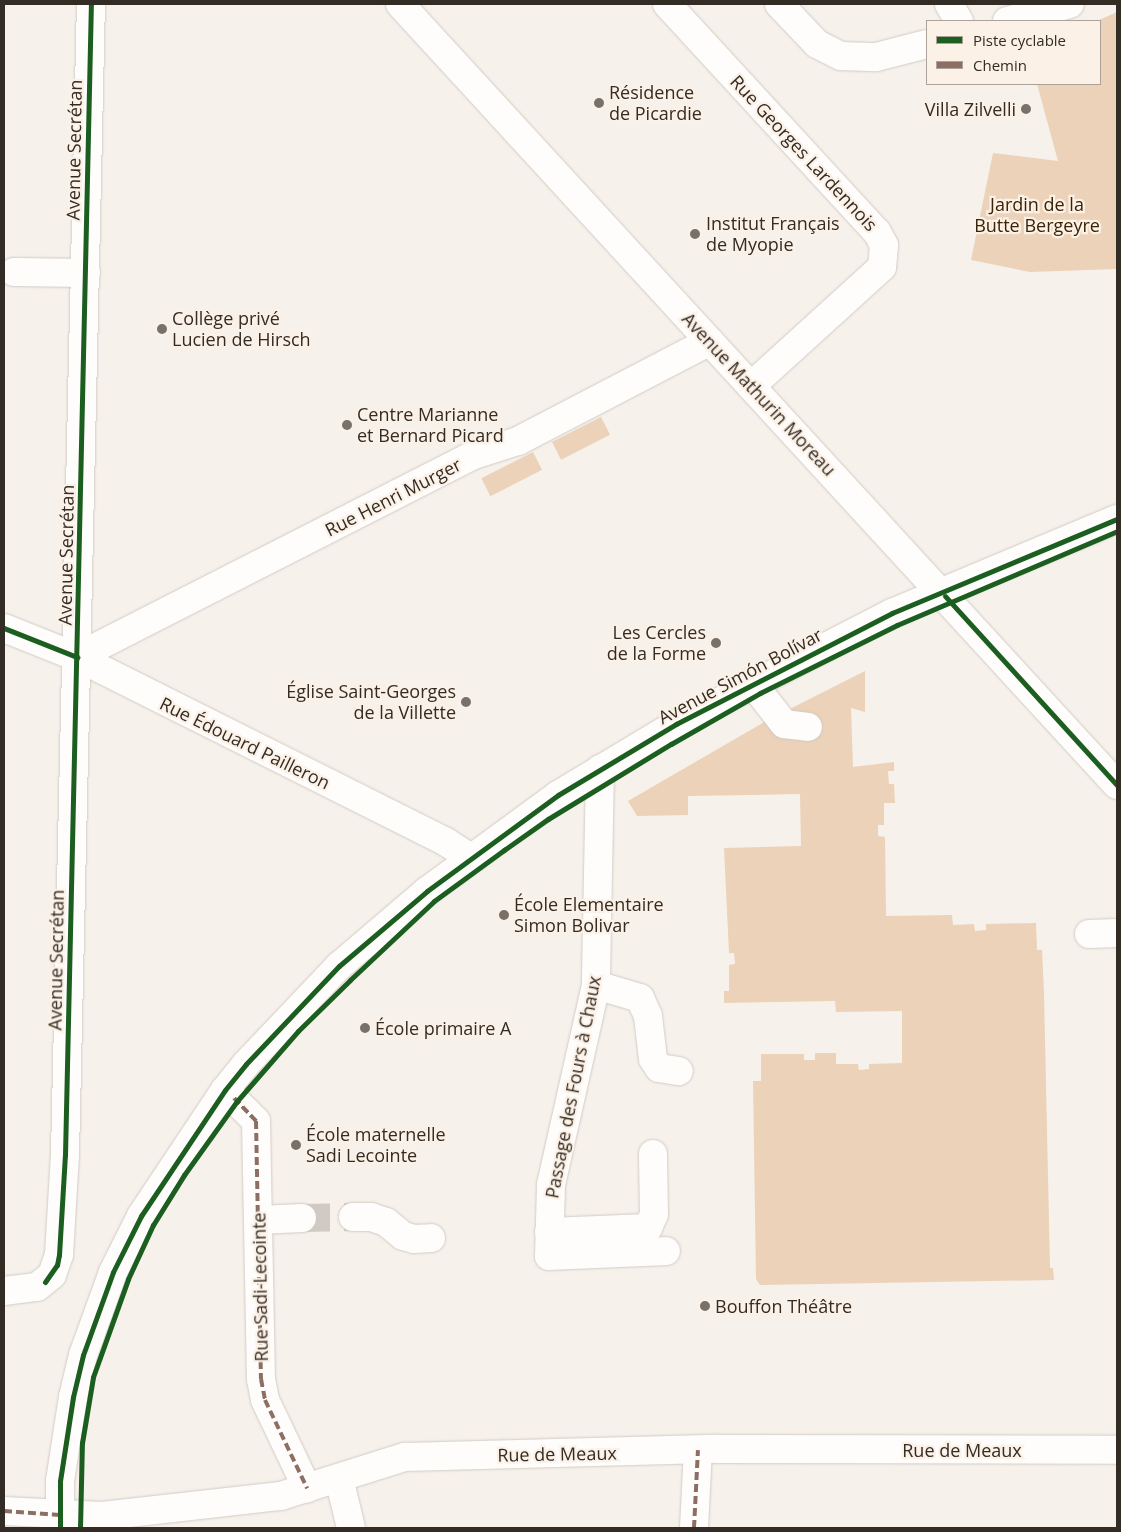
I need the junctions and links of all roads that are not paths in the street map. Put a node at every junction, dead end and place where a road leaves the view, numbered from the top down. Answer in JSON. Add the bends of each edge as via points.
{"nodes":[{"id":1,"x":91,"y":4,"type":"edge"},
{"id":2,"x":400,"y":4,"type":"edge"},
{"id":3,"x":667,"y":4,"type":"edge"},
{"id":4,"x":779,"y":4,"type":"edge"},
{"id":5,"x":949,"y":4,"type":"edge"},
{"id":6,"x":1070,"y":4,"type":"edge"},
{"id":7,"x":958,"y":20,"type":"edge"},
{"id":8,"x":1011,"y":20,"type":"edge"},
{"id":9,"x":926,"y":44,"type":"edge"},
{"id":10,"x":14,"y":272,"type":"dead end"},
{"id":11,"x":86,"y":273,"type":"junction"},
{"id":12,"x":710,"y":341,"type":"junction"},
{"id":13,"x":751,"y":386,"type":"junction"},
{"id":14,"x":1117,"y":519,"type":"edge"},
{"id":15,"x":941,"y":592,"type":"junction"},
{"id":16,"x":4,"y":628,"type":"edge"},
{"id":17,"x":77,"y":657,"type":"junction"},
{"id":18,"x":752,"y":683,"type":"junction"},
{"id":19,"x":808,"y":727,"type":"dead end"},
{"id":20,"x":600,"y":769,"type":"junction"},
{"id":21,"x":1117,"y":785,"type":"edge"},
{"id":22,"x":471,"y":858,"type":"junction"},
{"id":23,"x":1117,"y":933,"type":"edge"},
{"id":24,"x":1089,"y":934,"type":"dead end"},
{"id":25,"x":596,"y":985,"type":"junction"},
{"id":26,"x":679,"y":1071,"type":"dead end"},
{"id":27,"x":225,"y":1090,"type":"junction"},
{"id":28,"x":653,"y":1154,"type":"dead end"},
{"id":29,"x":353,"y":1217,"type":"tunnel mouth"},
{"id":30,"x":302,"y":1218,"type":"tunnel mouth"},
{"id":31,"x":258,"y":1220,"type":"junction"},
{"id":32,"x":431,"y":1238,"type":"dead end"},
{"id":33,"x":549,"y":1244,"type":"junction"},
{"id":34,"x":666,"y":1251,"type":"dead end"},
{"id":35,"x":4,"y":1291,"type":"edge"},
{"id":36,"x":698,"y":1450,"type":"junction"},
{"id":37,"x":1117,"y":1450,"type":"edge"},
{"id":38,"x":338,"y":1478,"type":"junction"},
{"id":39,"x":307,"y":1488,"type":"junction"},
{"id":40,"x":4,"y":1511,"type":"edge"},
{"id":41,"x":60,"y":1521,"type":"edge"},
{"id":42,"x":350,"y":1528,"type":"edge"},
{"id":43,"x":694,"y":1528,"type":"edge"}],
"edges":[{"from":1,"to":11,"type":"street","name":"Avenue Secrétan"},
{"from":2,"to":12,"type":"street","name":"Avenue Mathurin Moreau"},
{"from":3,"to":13,"type":"street","name":"Rue Georges Lardennois","via":[[877,232],[884,245],[882,267]]},
{"from":4,"to":9,"type":"street","via":[[817,44],[841,56],[871,58]]},
{"from":5,"to":7,"type":"street"},
{"from":6,"to":8,"type":"street"},
{"from":10,"to":11,"type":"street"},
{"from":11,"to":17,"type":"street","name":"Avenue Secrétan"},
{"from":12,"to":13,"type":"street","name":"Avenue Mathurin Moreau"},
{"from":12,"to":17,"type":"street","name":"Rue Henri Murger","via":[[518,441],[474,455]]},
{"from":13,"to":15,"type":"street","name":"Avenue Mathurin Moreau"},
{"from":14,"to":15,"type":"street","name":"Avenue Simón Bolívar"},
{"from":15,"to":18,"type":"street","name":"Avenue Simón Bolívar"},
{"from":15,"to":21,"type":"street","name":"Avenue Mathurin Moreau"},
{"from":16,"to":17,"type":"street","name":"Rue Édouard Pailleron"},
{"from":17,"to":22,"type":"street","name":"Rue Édouard Pailleron","via":[[446,842]]},
{"from":17,"to":35,"type":"street","name":"Avenue Secrétan","via":[[60,1255],[57,1266],[45,1282],[29,1290]]},
{"from":18,"to":19,"type":"street","via":[[784,724]]},
{"from":18,"to":20,"type":"street","name":"Avenue Simón Bolívar"},
{"from":20,"to":22,"type":"street","name":"Avenue Simón Bolívar"},
{"from":20,"to":25,"type":"street","name":"Passage des Fours à Chaux"},
{"from":22,"to":27,"type":"street","name":"Avenue Simón Bolívar","via":[[339,966]]},
{"from":23,"to":24,"type":"street"},
{"from":25,"to":26,"type":"street","via":[[640,998],[648,1016],[652,1059],[659,1068]]},
{"from":25,"to":33,"type":"street","name":"Passage des Fours à Chaux","via":[[551,1185]]},
{"from":27,"to":31,"type":"street","name":"Rue Sadi-Lecointe","via":[[256,1121]]},
{"from":27,"to":41,"type":"street","name":"Avenue Simón Bolívar","via":[[141,1216],[113,1272],[83,1355],[73,1397],[60,1481]]},
{"from":28,"to":33,"type":"street","via":[[654,1214],[648,1228]]},
{"from":29,"to":32,"type":"street","via":[[371,1217],[386,1222],[403,1236],[414,1239]]},
{"from":30,"to":31,"type":"street"},
{"from":31,"to":39,"type":"street","name":"Rue Sadi-Lecointe","via":[[261,1379],[265,1400]]},
{"from":33,"to":34,"type":"street"},
{"from":36,"to":37,"type":"street","name":"Rue de Meaux"},
{"from":36,"to":38,"type":"street","name":"Rue de Meaux","via":[[405,1457]]},
{"from":36,"to":43,"type":"street"},
{"from":38,"to":39,"type":"street","name":"Rue de Meaux"},
{"from":38,"to":42,"type":"street"},
{"from":39,"to":41,"type":"street","name":"Rue de Meaux","via":[[281,1496]]},
{"from":40,"to":41,"type":"street","name":"Rue de Meaux"}]}
